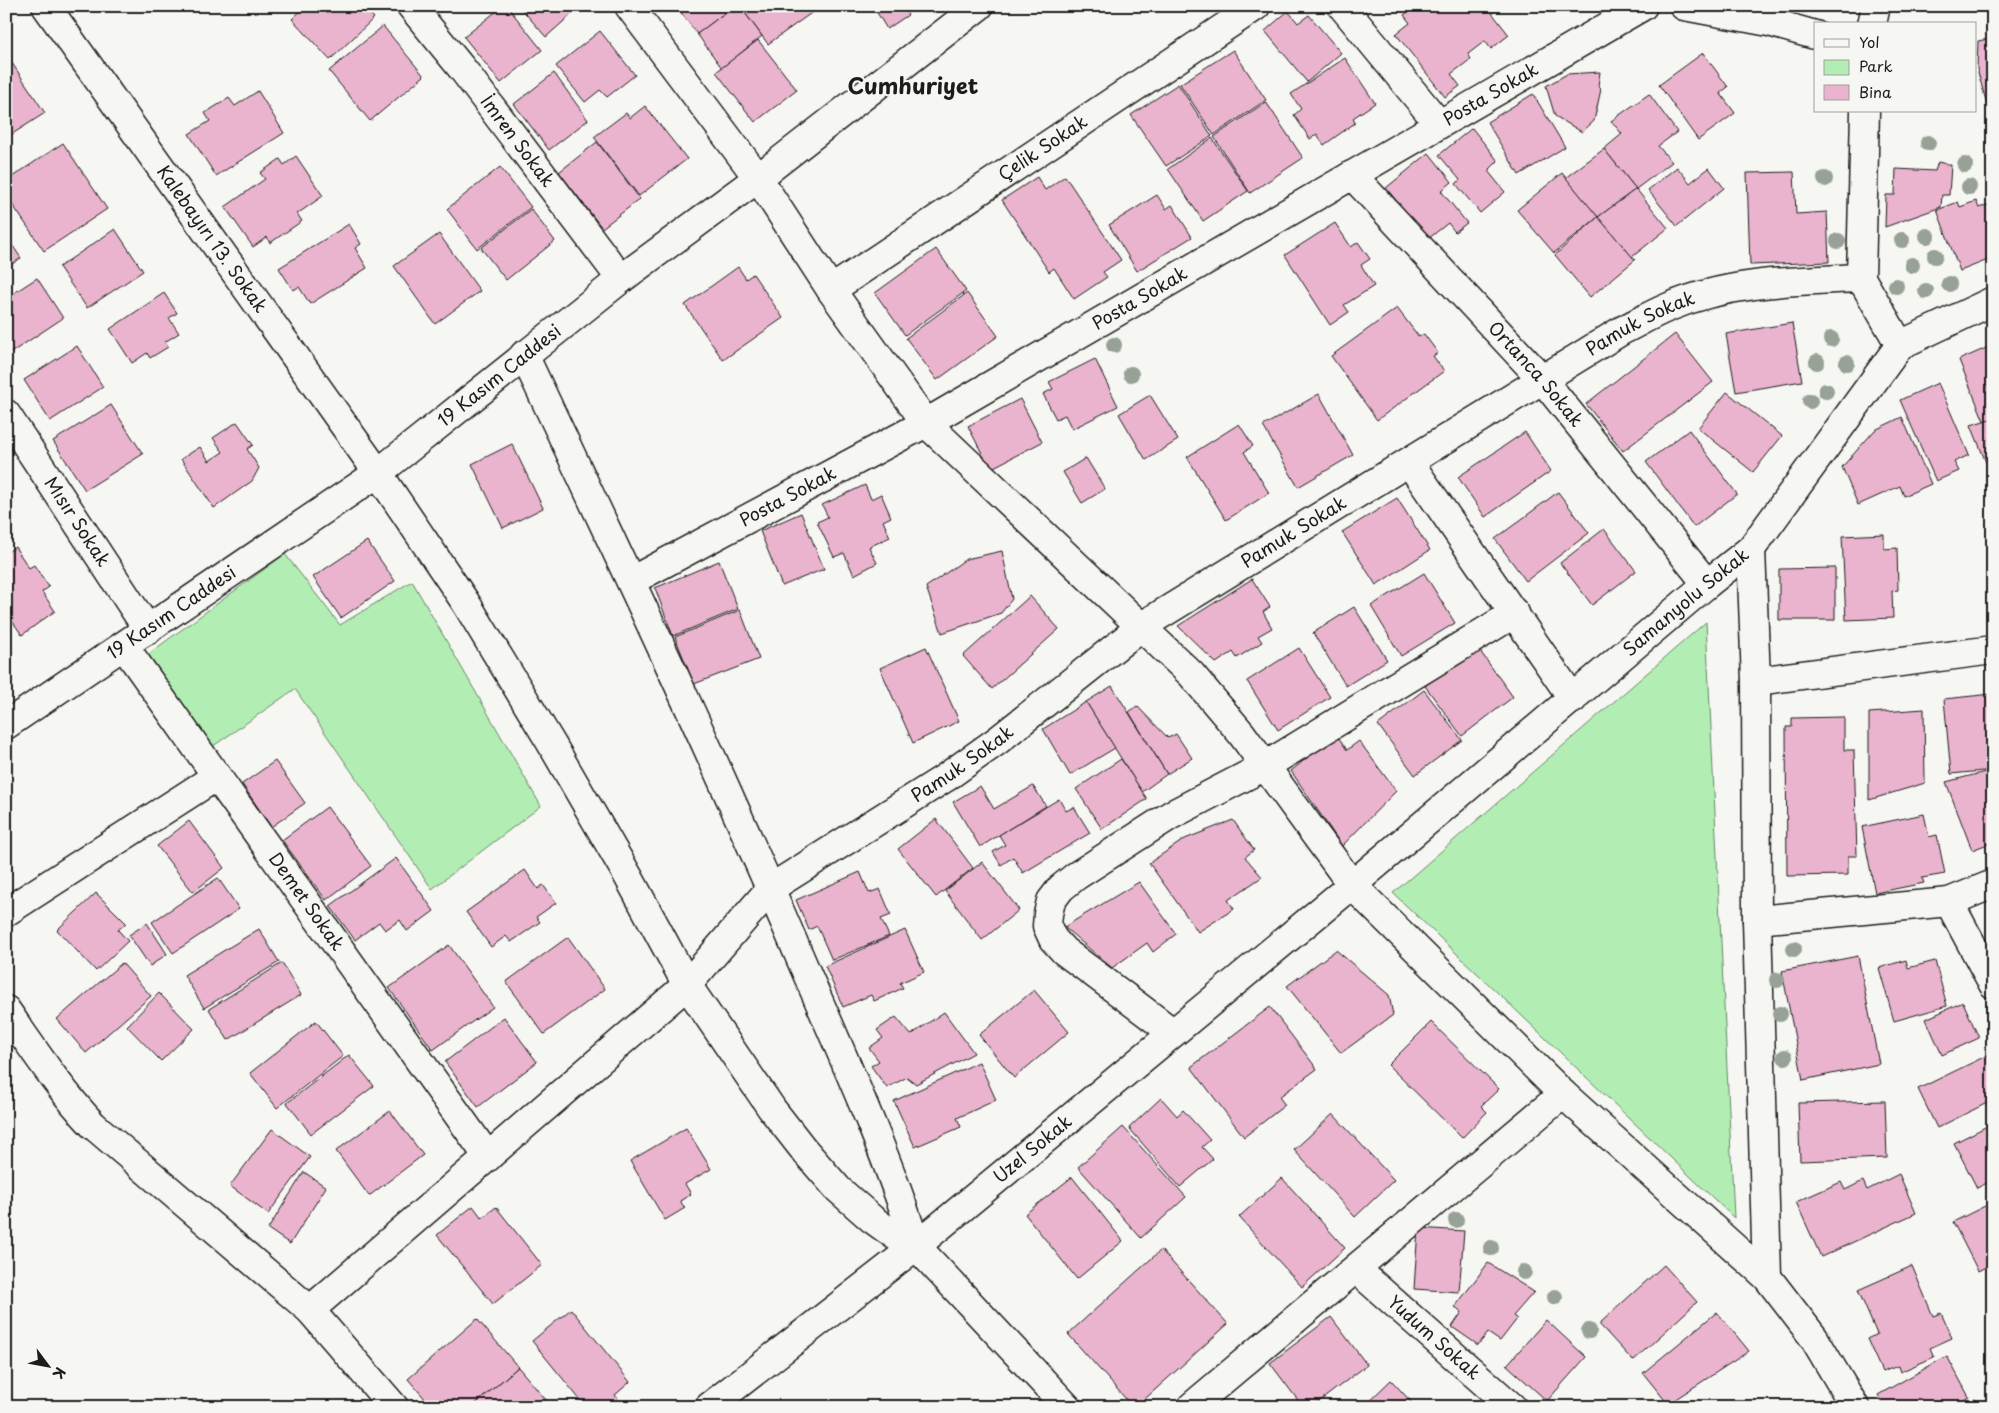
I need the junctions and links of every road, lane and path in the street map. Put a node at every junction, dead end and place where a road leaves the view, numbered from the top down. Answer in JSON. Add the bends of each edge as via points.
{"nodes":[{"id":1,"x":46,"y":6,"type":"edge"},
{"id":2,"x":411,"y":6,"type":"edge"},
{"id":3,"x":629,"y":6,"type":"edge"},
{"id":4,"x":979,"y":6,"type":"edge"},
{"id":5,"x":1256,"y":6,"type":"edge"},
{"id":6,"x":1342,"y":6,"type":"edge"},
{"id":7,"x":1643,"y":6,"type":"edge"},
{"id":8,"x":1684,"y":6,"type":"edge"},
{"id":9,"x":1876,"y":6,"type":"edge"},
{"id":10,"x":1872,"y":22,"type":"edge"},
{"id":11,"x":1814,"y":36,"type":"edge"},
{"id":12,"x":1865,"y":112,"type":"edge"},
{"id":13,"x":1439,"y":124,"type":"junction"},
{"id":14,"x":1352,"y":175,"type":"junction"},
{"id":15,"x":758,"y":178,"type":"junction"},
{"id":16,"x":1861,"y":278,"type":"junction"},
{"id":17,"x":621,"y":279,"type":"junction"},
{"id":18,"x":830,"y":290,"type":"junction"},
{"id":19,"x":1993,"y":301,"type":"edge"},
{"id":20,"x":1900,"y":345,"type":"junction"},
{"id":21,"x":524,"y":355,"type":"junction"},
{"id":22,"x":1543,"y":380,"type":"junction"},
{"id":23,"x":6,"y":414,"type":"edge"},
{"id":24,"x":926,"y":423,"type":"junction"},
{"id":25,"x":1409,"y":462,"type":"junction"},
{"id":26,"x":378,"y":473,"type":"junction"},
{"id":27,"x":1751,"y":549,"type":"junction"},
{"id":28,"x":631,"y":581,"type":"junction"},
{"id":29,"x":1707,"y":584,"type":"junction"},
{"id":30,"x":1515,"y":613,"type":"junction"},
{"id":31,"x":1142,"y":626,"type":"junction"},
{"id":32,"x":148,"y":630,"type":"junction"},
{"id":33,"x":124,"y":646,"type":"junction"},
{"id":34,"x":1993,"y":650,"type":"edge"},
{"id":35,"x":1756,"y":681,"type":"junction"},
{"id":36,"x":1573,"y":699,"type":"junction"},
{"id":37,"x":6,"y":725,"type":"edge"},
{"id":38,"x":1265,"y":766,"type":"junction"},
{"id":39,"x":217,"y":776,"type":"junction"},
{"id":40,"x":1993,"y":884,"type":"edge"},
{"id":41,"x":1352,"y":885,"type":"junction"},
{"id":42,"x":771,"y":888,"type":"junction"},
{"id":43,"x":1949,"y":902,"type":"junction"},
{"id":44,"x":6,"y":912,"type":"edge"},
{"id":45,"x":1757,"y":920,"type":"junction"},
{"id":46,"x":1993,"y":984,"type":"edge"},
{"id":47,"x":687,"y":985,"type":"junction"},
{"id":48,"x":6,"y":1010,"type":"edge"},
{"id":49,"x":1172,"y":1032,"type":"junction"},
{"id":50,"x":1563,"y":1094,"type":"junction"},
{"id":51,"x":488,"y":1157,"type":"junction"},
{"id":52,"x":916,"y":1246,"type":"junction"},
{"id":53,"x":1356,"y":1269,"type":"junction"},
{"id":54,"x":1767,"y":1277,"type":"junction"},
{"id":55,"x":310,"y":1310,"type":"junction"},
{"id":56,"x":394,"y":1407,"type":"edge"},
{"id":57,"x":709,"y":1407,"type":"edge"},
{"id":58,"x":1067,"y":1407,"type":"edge"},
{"id":59,"x":1191,"y":1407,"type":"edge"},
{"id":60,"x":1512,"y":1407,"type":"edge"},
{"id":61,"x":1855,"y":1407,"type":"edge"}],
"edges":[{"from":1,"to":26,"type":"street","name":"Kalebayırı 13. Sokak"},
{"from":2,"to":17,"type":"street","name":"İmren Sokak"},
{"from":3,"to":15,"type":"street"},
{"from":4,"to":15,"type":"street","name":"19 Kasım Caddesi"},
{"from":5,"to":18,"type":"street","name":"Çelik Sokak"},
{"from":6,"to":13,"type":"street"},
{"from":7,"to":13,"type":"street","name":"Posta Sokak"},
{"from":8,"to":11,"type":"street","via":[[1769,22]]},
{"from":9,"to":10,"type":"street"},
{"from":12,"to":16,"type":"street"},
{"from":13,"to":14,"type":"street","name":"Posta Sokak"},
{"from":14,"to":22,"type":"street","name":"Ortanca Sokak"},
{"from":14,"to":24,"type":"street","name":"Posta Sokak"},
{"from":15,"to":17,"type":"street","name":"19 Kasım Caddesi"},
{"from":15,"to":18,"type":"street"},
{"from":16,"to":20,"type":"street"},
{"from":16,"to":22,"type":"street","name":"Pamuk Sokak","via":[[1761,283],[1713,292],[1668,307]]},
{"from":17,"to":21,"type":"street","name":"19 Kasım Caddesi"},
{"from":18,"to":24,"type":"street"},
{"from":19,"to":20,"type":"street","name":"Samanyolu Sokak"},
{"from":20,"to":27,"type":"street","name":"Samanyolu Sokak"},
{"from":21,"to":26,"type":"street","name":"19 Kasım Caddesi"},
{"from":21,"to":28,"type":"street"},
{"from":22,"to":25,"type":"street","name":"Pamuk Sokak"},
{"from":22,"to":29,"type":"street","name":"Ortanca Sokak"},
{"from":23,"to":32,"type":"street","name":"Mısır Sokak"},
{"from":24,"to":28,"type":"street","name":"Posta Sokak"},
{"from":24,"to":31,"type":"street"},
{"from":25,"to":30,"type":"street"},
{"from":25,"to":31,"type":"street","name":"Pamuk Sokak"},
{"from":26,"to":32,"type":"street","name":"19 Kasım Caddesi"},
{"from":26,"to":47,"type":"street","name":"Kalebayırı 13. Sokak","via":[[466,603],[551,742]]},
{"from":27,"to":29,"type":"street","name":"Samanyolu Sokak"},
{"from":27,"to":35,"type":"street"},
{"from":28,"to":42,"type":"street"},
{"from":29,"to":36,"type":"street","name":"Samanyolu Sokak"},
{"from":30,"to":36,"type":"street"},
{"from":30,"to":38,"type":"street"},
{"from":31,"to":38,"type":"street","via":[[1211,695]]},
{"from":31,"to":42,"type":"street","name":"Pamuk Sokak","via":[[1044,706],[945,778]]},
{"from":32,"to":33,"type":"street","name":"19 Kasım Caddesi"},
{"from":33,"to":37,"type":"street","name":"19 Kasım Caddesi"},
{"from":33,"to":39,"type":"street","name":"Demet Sokak"},
{"from":34,"to":35,"type":"street"},
{"from":35,"to":45,"type":"street"},
{"from":36,"to":41,"type":"street","name":"Samanyolu Sokak"},
{"from":38,"to":41,"type":"street"},
{"from":38,"to":49,"type":"street","via":[[1171,815],[1131,840],[1076,876],[1051,901],[1047,926],[1064,951]]},
{"from":39,"to":44,"type":"street"},
{"from":39,"to":51,"type":"street","name":"Demet Sokak"},
{"from":40,"to":43,"type":"street"},
{"from":41,"to":49,"type":"street","name":"Uzel Sokak"},
{"from":41,"to":50,"type":"street"},
{"from":42,"to":47,"type":"street","name":"Pamuk Sokak"},
{"from":42,"to":52,"type":"street","via":[[870,1121]]},
{"from":43,"to":45,"type":"street"},
{"from":43,"to":46,"type":"street"},
{"from":45,"to":54,"type":"street"},
{"from":47,"to":51,"type":"street","name":"Pamuk Sokak"},
{"from":47,"to":52,"type":"street","name":"Kalebayırı 13. Sokak","via":[[772,1110],[838,1189],[872,1219]]},
{"from":48,"to":55,"type":"street","via":[[76,1108],[93,1125]]},
{"from":49,"to":52,"type":"street","name":"Uzel Sokak"},
{"from":50,"to":53,"type":"street"},
{"from":50,"to":54,"type":"street"},
{"from":51,"to":55,"type":"street","name":"Pamuk Sokak"},
{"from":52,"to":57,"type":"street","name":"Uzel Sokak"},
{"from":52,"to":58,"type":"street"},
{"from":53,"to":59,"type":"street"},
{"from":53,"to":60,"type":"street","name":"Yudum Sokak"},
{"from":54,"to":61,"type":"street","via":[[1814,1338]]},
{"from":55,"to":56,"type":"street"}]}
